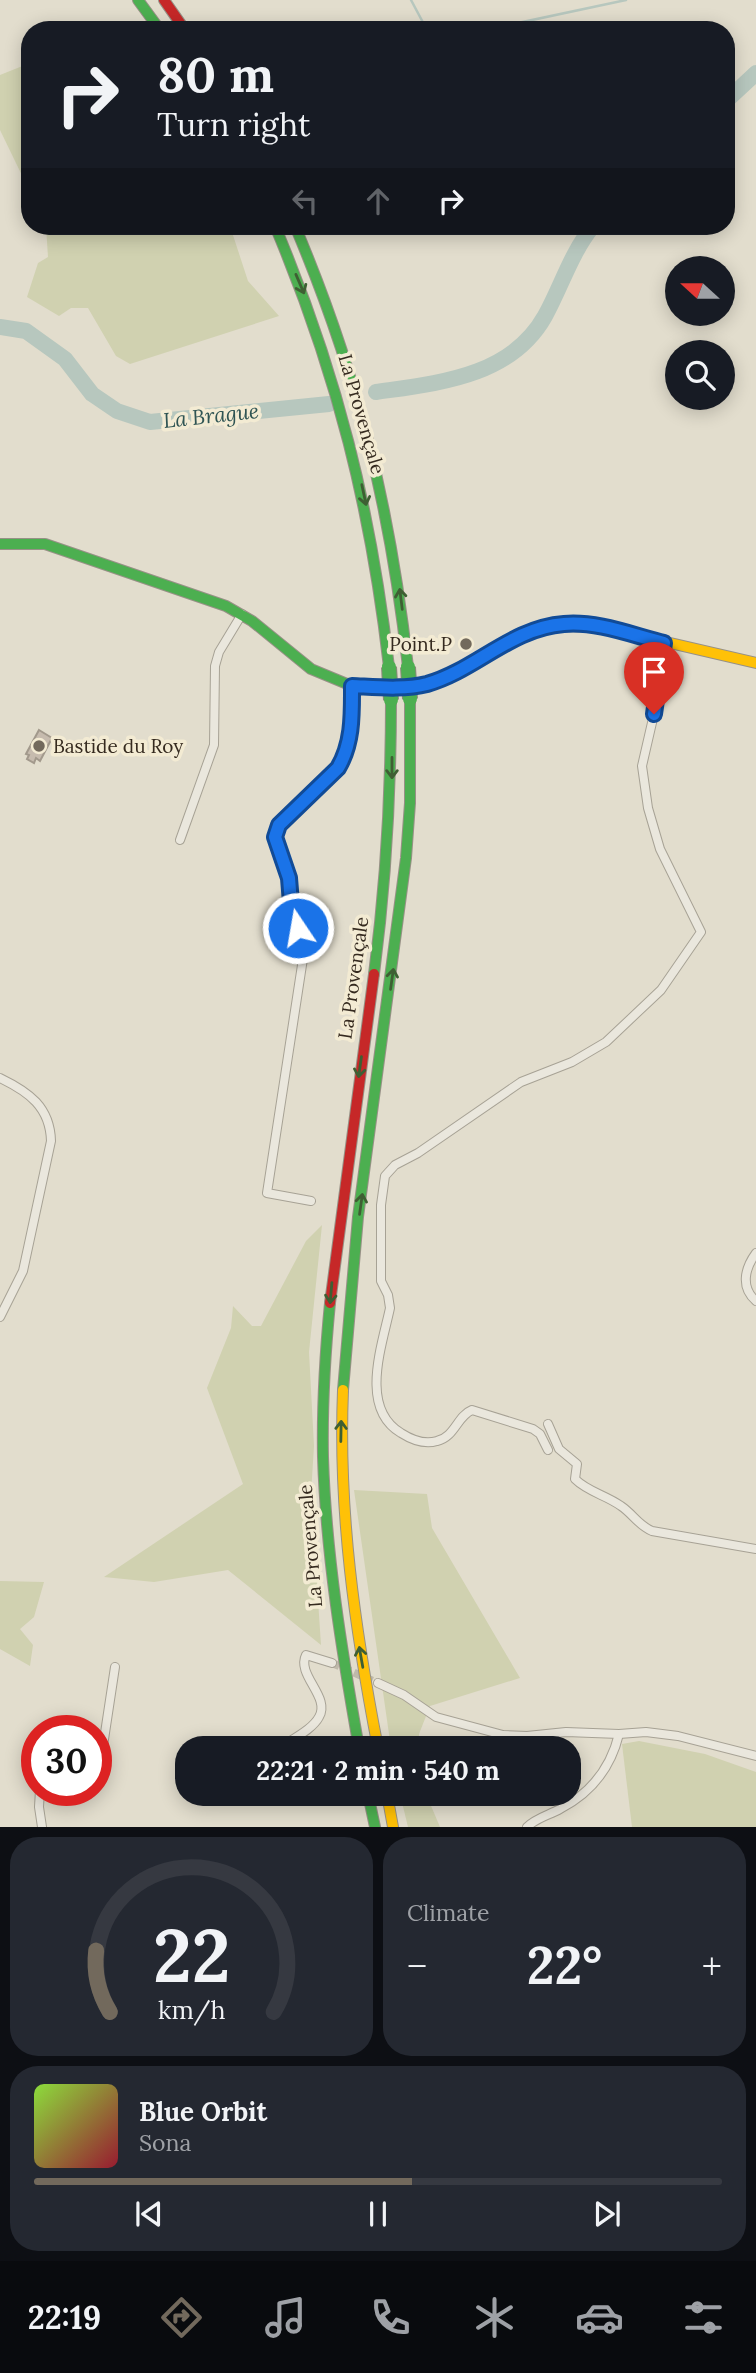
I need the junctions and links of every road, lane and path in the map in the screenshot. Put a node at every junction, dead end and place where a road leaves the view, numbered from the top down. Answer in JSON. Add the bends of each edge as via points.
{"nodes":[{"id":1,"x":138,"y":0,"type":"edge"},
{"id":2,"x":164,"y":0,"type":"edge"},
{"id":3,"x":153,"y":21,"type":"edge"},
{"id":4,"x":179,"y":21,"type":"edge"},
{"id":5,"x":279,"y":235,"type":"edge"},
{"id":6,"x":299,"y":235,"type":"edge"},
{"id":7,"x":0,"y":544,"type":"edge"},
{"id":8,"x":242,"y":614,"type":"junction"},
{"id":9,"x":664,"y":643,"type":"junction"},
{"id":10,"x":756,"y":663,"type":"edge"},
{"id":11,"x":352,"y":686,"type":"junction"},
{"id":12,"x":180,"y":840,"type":"dead end"},
{"id":13,"x":0,"y":1078,"type":"edge"},
{"id":14,"x":311,"y":1201,"type":"dead end"},
{"id":15,"x":756,"y":1253,"type":"edge"},
{"id":16,"x":756,"y":1301,"type":"edge"},
{"id":17,"x":0,"y":1317,"type":"edge"},
{"id":18,"x":548,"y":1424,"type":"dead end"},
{"id":19,"x":548,"y":1450,"type":"dead end"},
{"id":20,"x":756,"y":1549,"type":"edge"},
{"id":21,"x":331,"y":1664,"type":"tunnel mouth"},
{"id":22,"x":116,"y":1667,"type":"dead end"},
{"id":23,"x":378,"y":1683,"type":"tunnel mouth"},
{"id":24,"x":109,"y":1715,"type":"edge"},
{"id":25,"x":619,"y":1734,"type":"junction"},
{"id":26,"x":296,"y":1736,"type":"edge"},
{"id":27,"x":357,"y":1736,"type":"edge"},
{"id":28,"x":376,"y":1736,"type":"edge"},
{"id":29,"x":756,"y":1756,"type":"edge"},
{"id":30,"x":38,"y":1806,"type":"edge"},
{"id":31,"x":371,"y":1806,"type":"edge"},
{"id":32,"x":389,"y":1806,"type":"edge"},
{"id":33,"x":42,"y":1827,"type":"edge"},
{"id":34,"x":375,"y":1827,"type":"edge"},
{"id":35,"x":393,"y":1827,"type":"edge"},
{"id":36,"x":527,"y":1827,"type":"edge"}],
"edges":[{"from":1,"to":3,"type":"main road"},
{"from":2,"to":4,"type":"main road"},
{"from":5,"to":27,"type":"main road","name":"La Provençale","one_way":true,"bridge":true,"via":[[349,428],[379,576],[391,700],[386,876],[332,1274],[323,1396],[329,1564]]},
{"from":28,"to":6,"type":"main road","name":"La Provençale","one_way":true,"bridge":true,"via":[[348,1557],[342,1394],[353,1266],[406,858],[410,699],[389,514],[367,422],[341,337]]},
{"from":7,"to":8,"type":"main road","via":[[45,544]]},
{"from":8,"to":11,"type":"main road","via":[[293,657]]},
{"from":8,"to":12,"type":"street","via":[[215,666],[214,745]]},
{"from":9,"to":10,"type":"main road"},
{"from":9,"to":11,"type":"main road","via":[[601,627],[563,624],[518,635],[428,683]]},
{"from":9,"to":19,"type":"street","via":[[642,766],[660,849],[701,932],[661,990],[606,1042],[572,1062],[521,1082],[385,1175],[381,1281],[390,1308],[375,1388],[383,1413],[393,1429],[423,1443],[452,1434],[472,1410],[533,1429]]},
{"from":11,"to":14,"type":"street","via":[[345,756],[279,825],[275,837],[289,878],[304,952],[267,1193]]},
{"from":13,"to":17,"type":"street","via":[[40,1106],[50,1122],[51,1141],[23,1271]]},
{"from":15,"to":16,"type":"street","via":[[745,1281]]},
{"from":18,"to":20,"type":"street","via":[[559,1449],[578,1464],[575,1479],[622,1506],[641,1526]]},
{"from":21,"to":26,"type":"street","via":[[311,1654],[303,1661],[322,1713]]},
{"from":22,"to":24,"type":"street"},
{"from":23,"to":25,"type":"street","via":[[436,1717],[503,1735]]},
{"from":25,"to":29,"type":"street","via":[[678,1736]]},
{"from":25,"to":36,"type":"street","via":[[601,1777],[566,1806]]},
{"from":30,"to":33,"type":"street"},
{"from":31,"to":34,"type":"main road"},
{"from":32,"to":35,"type":"main road"}]}
